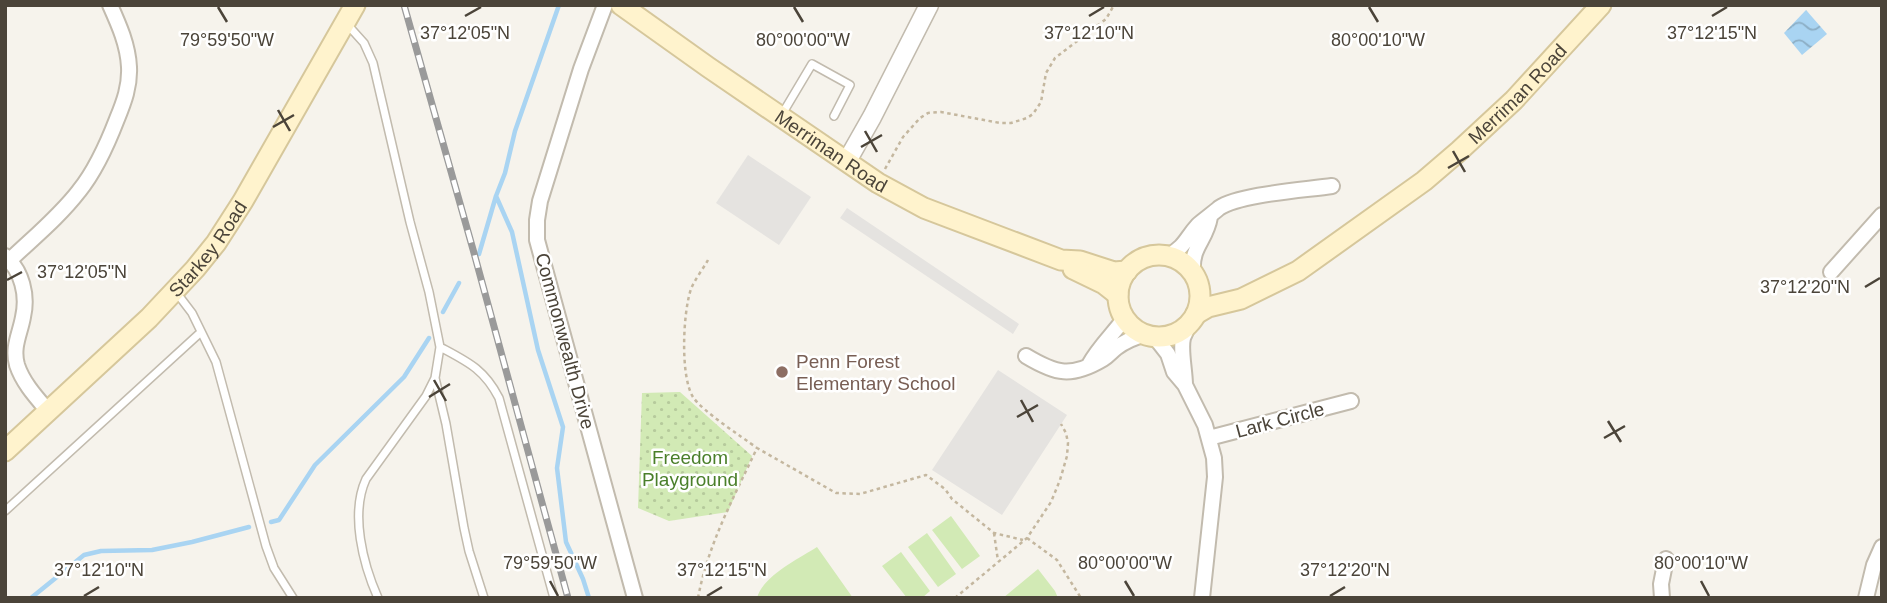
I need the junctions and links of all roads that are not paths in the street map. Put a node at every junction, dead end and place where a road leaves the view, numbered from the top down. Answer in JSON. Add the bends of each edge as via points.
{"nodes":[{"id":1,"x":110,"y":5,"type":"edge"},
{"id":2,"x":605,"y":5,"type":"edge"},
{"id":3,"x":621,"y":5,"type":"edge"},
{"id":4,"x":929,"y":5,"type":"edge"},
{"id":5,"x":1601,"y":5,"type":"edge"},
{"id":6,"x":351,"y":14,"type":"edge"},
{"id":7,"x":781,"y":116,"type":"junction"},
{"id":8,"x":834,"y":116,"type":"dead end"},
{"id":9,"x":847,"y":161,"type":"junction"},
{"id":10,"x":1332,"y":186,"type":"dead end"},
{"id":11,"x":1882,"y":215,"type":"edge"},
{"id":12,"x":1210,"y":217,"type":"junction"},
{"id":13,"x":1168,"y":256,"type":"junction"},
{"id":14,"x":8,"y":258,"type":"edge"},
{"id":15,"x":1061,"y":260,"type":"junction"},
{"id":16,"x":1127,"y":271,"type":"junction"},
{"id":17,"x":1832,"y":272,"type":"dead end"},
{"id":18,"x":1195,"y":276,"type":"junction"},
{"id":19,"x":176,"y":291,"type":"junction"},
{"id":20,"x":1252,"y":292,"type":"junction"},
{"id":21,"x":1118,"y":295,"type":"junction"},
{"id":22,"x":1125,"y":318,"type":"junction"},
{"id":23,"x":1193,"y":318,"type":"junction"},
{"id":24,"x":201,"y":332,"type":"junction"},
{"id":25,"x":1150,"y":335,"type":"junction"},
{"id":26,"x":440,"y":347,"type":"junction"},
{"id":27,"x":1026,"y":356,"type":"dead end"},
{"id":28,"x":1089,"y":365,"type":"junction"},
{"id":29,"x":435,"y":378,"type":"junction"},
{"id":30,"x":1185,"y":385,"type":"junction"},
{"id":31,"x":1351,"y":401,"type":"dead end"},
{"id":32,"x":48,"y":411,"type":"junction"},
{"id":33,"x":1209,"y":438,"type":"junction"},
{"id":34,"x":5,"y":451,"type":"edge"},
{"id":35,"x":5,"y":511,"type":"edge"},
{"id":36,"x":1882,"y":547,"type":"edge"},
{"id":37,"x":1666,"y":559,"type":"dead end"},
{"id":38,"x":293,"y":598,"type":"edge"},
{"id":39,"x":378,"y":598,"type":"edge"},
{"id":40,"x":484,"y":598,"type":"edge"},
{"id":41,"x":554,"y":598,"type":"edge"},
{"id":42,"x":635,"y":598,"type":"edge"},
{"id":43,"x":1202,"y":598,"type":"edge"},
{"id":44,"x":1662,"y":598,"type":"edge"},
{"id":45,"x":1866,"y":598,"type":"edge"}],
"edges":[{"from":1,"to":14,"type":"street","via":[[129,66],[121,108],[96,167],[81,189]]},
{"from":2,"to":42,"type":"street","name":"Commonwealth Drive","via":[[540,201],[537,240]]},
{"from":3,"to":7,"type":"main road","name":"Merriman Road"},
{"from":4,"to":9,"type":"street"},
{"from":5,"to":20,"type":"main road","name":"Merriman Road","via":[[1514,100],[1424,181],[1298,271]]},
{"from":6,"to":19,"type":"main road","name":"Starkey Road","via":[[243,201]]},
{"from":6,"to":26,"type":"lane","via":[[373,63]]},
{"from":7,"to":8,"type":"lane","via":[[812,64],[850,85]]},
{"from":7,"to":9,"type":"main road","name":"Merriman Road"},
{"from":9,"to":15,"type":"main road","name":"Merriman Road","via":[[924,208]]},
{"from":10,"to":12,"type":"street","via":[[1246,198],[1219,208]]},
{"from":11,"to":17,"type":"street"},
{"from":12,"to":13,"type":"street"},
{"from":12,"to":18,"type":"street","via":[[1192,260]]},
{"from":13,"to":16,"type":"main road","via":[[1145,258]]},
{"from":13,"to":18,"type":"main road"},
{"from":14,"to":32,"type":"street","via":[[20,275],[25,302],[15,351],[17,364]]},
{"from":15,"to":16,"type":"main road","name":"Merriman Road"},
{"from":15,"to":21,"type":"main road","name":"Merriman Road"},
{"from":16,"to":21,"type":"main road"},
{"from":18,"to":20,"type":"main road","name":"Merriman Road","via":[[1217,290]]},
{"from":18,"to":23,"type":"main road","via":[[1200,297]]},
{"from":19,"to":24,"type":"lane"},
{"from":19,"to":32,"type":"main road","name":"Starkey Road"},
{"from":20,"to":23,"type":"main road","name":"Merriman Road","via":[[1208,307]]},
{"from":21,"to":22,"type":"main road"},
{"from":22,"to":25,"type":"main road"},
{"from":22,"to":28,"type":"street"},
{"from":23,"to":25,"type":"main road","via":[[1174,334]]},
{"from":23,"to":30,"type":"street","via":[[1182,347]]},
{"from":24,"to":35,"type":"lane"},
{"from":24,"to":38,"type":"lane","via":[[216,362],[265,546]]},
{"from":25,"to":28,"type":"street","via":[[1124,342]]},
{"from":25,"to":30,"type":"street","via":[[1165,348]]},
{"from":26,"to":29,"type":"lane"},
{"from":26,"to":41,"type":"lane","via":[[482,372],[499,398]]},
{"from":27,"to":28,"type":"street","via":[[1062,372]]},
{"from":29,"to":39,"type":"lane","via":[[360,491],[363,551]]},
{"from":29,"to":40,"type":"lane","via":[[466,539]]},
{"from":30,"to":33,"type":"street"},
{"from":31,"to":33,"type":"street","name":"Lark Circle"},
{"from":32,"to":34,"type":"main road","name":"Starkey Road"},
{"from":33,"to":43,"type":"street","via":[[1215,477]]},
{"from":36,"to":45,"type":"street"},
{"from":37,"to":44,"type":"street"}]}
